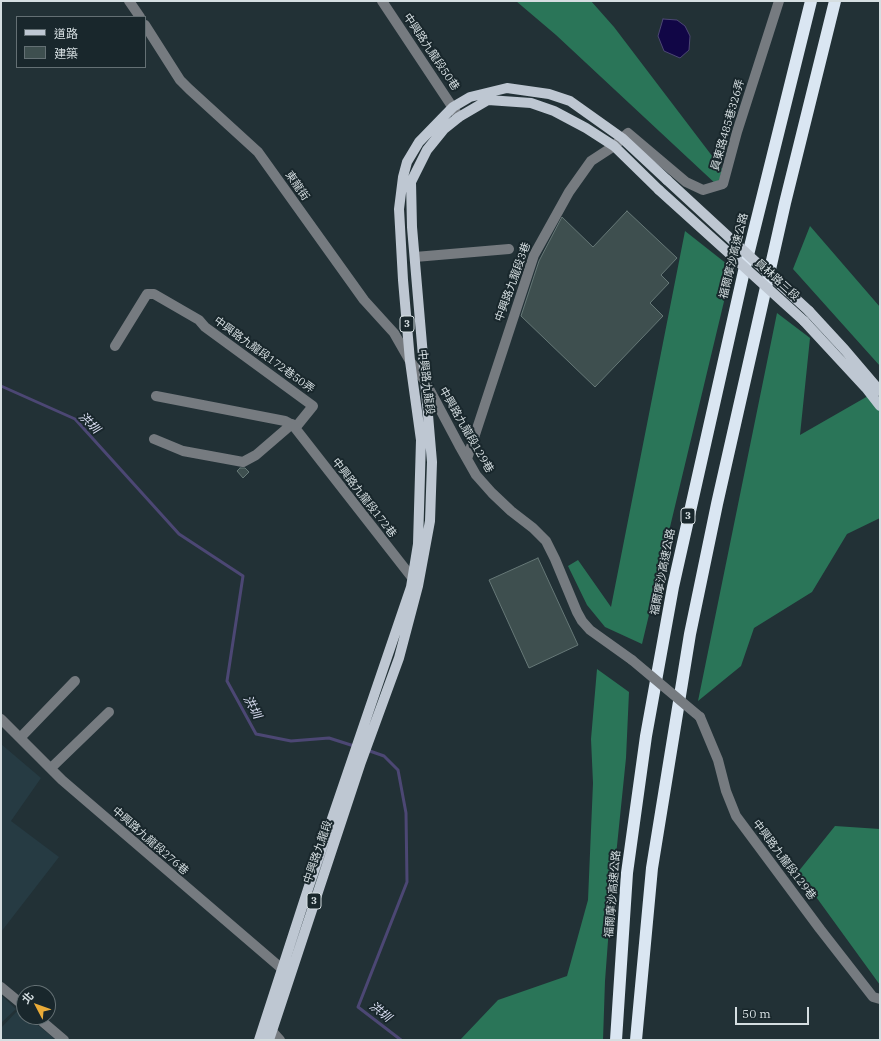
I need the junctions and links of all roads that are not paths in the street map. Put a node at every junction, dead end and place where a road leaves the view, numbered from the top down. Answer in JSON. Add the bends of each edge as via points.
{"nodes":[{"id":1,"x":129,"y":1,"type":"edge"},
{"id":2,"x":382,"y":1,"type":"edge"},
{"id":3,"x":779,"y":1,"type":"edge"},
{"id":4,"x":811,"y":1,"type":"edge"},
{"id":5,"x":835,"y":1,"type":"edge"},
{"id":6,"x":139,"y":16,"type":"edge"},
{"id":7,"x":146,"y":27,"type":"edge"},
{"id":8,"x":453,"y":108,"type":"junction"},
{"id":9,"x":460,"y":117,"type":"junction"},
{"id":10,"x":622,"y":138,"type":"junction"},
{"id":11,"x":614,"y":146,"type":"junction"},
{"id":12,"x":509,"y":249,"type":"dead end"},
{"id":13,"x":415,"y":257,"type":"junction"},
{"id":14,"x":115,"y":346,"type":"dead end"},
{"id":15,"x":410,"y":361,"type":"junction"},
{"id":16,"x":418,"y":371,"type":"joint"},
{"id":17,"x":425,"y":381,"type":"junction"},
{"id":18,"x":880,"y":391,"type":"edge"},
{"id":19,"x":156,"y":396,"type":"dead end"},
{"id":20,"x":880,"y":406,"type":"edge"},
{"id":21,"x":292,"y":424,"type":"junction"},
{"id":22,"x":154,"y":439,"type":"dead end"},
{"id":23,"x":467,"y":459,"type":"junction"},
{"id":24,"x":415,"y":582,"type":"junction"},
{"id":25,"x":75,"y":681,"type":"dead end"},
{"id":26,"x":109,"y":712,"type":"dead end"},
{"id":27,"x":1,"y":718,"type":"edge"},
{"id":28,"x":365,"y":737,"type":"junction"},
{"id":29,"x":20,"y":738,"type":"junction"},
{"id":30,"x":51,"y":768,"type":"junction"},
{"id":31,"x":281,"y":968,"type":"junction"},
{"id":32,"x":290,"y":976,"type":"junction"},
{"id":33,"x":1,"y":987,"type":"edge"},
{"id":34,"x":16,"y":999,"type":"edge"},
{"id":35,"x":880,"y":999,"type":"edge"},
{"id":36,"x":46,"y":1025,"type":"edge"},
{"id":37,"x":270,"y":1035,"type":"edge"},
{"id":38,"x":64,"y":1040,"type":"edge"},
{"id":39,"x":259,"y":1040,"type":"edge"},
{"id":40,"x":280,"y":1040,"type":"edge"},
{"id":41,"x":616,"y":1040,"type":"edge"},
{"id":42,"x":636,"y":1040,"type":"edge"}],
"edges":[{"from":1,"to":6,"type":"street"},
{"from":2,"to":8,"type":"street","name":"中興路九龍段50巷"},
{"from":3,"to":10,"type":"street","name":"員東路485巷326弄","via":[[723,184],[703,190],[686,182],[628,133]]},
{"from":4,"to":41,"type":"highway","name":"福爾摩沙高速公路","number":"3","via":[[744,271],[673,587],[646,736],[627,873]]},
{"from":5,"to":42,"type":"highway","via":[[783,211],[690,634],[652,868]]},
{"from":7,"to":15,"type":"street","name":"東龍街","via":[[184,85],[258,152],[364,300],[394,333]]},
{"from":8,"to":9,"type":"street","name":"中興路九龍段50巷"},
{"from":8,"to":10,"type":"main road","name":"中興路九龍段","number":"3","via":[[470,98],[507,88],[549,94],[570,101]]},
{"from":8,"to":15,"type":"main road","name":"中興路九龍段","number":"3","via":[[419,142],[403,177],[398,209]]},
{"from":9,"to":11,"type":"main road","name":"中興路九龍段","number":"3","via":[[488,100],[531,103],[554,111]]},
{"from":9,"to":13,"type":"main road","name":"中興路九龍段","number":"3","via":[[444,129],[427,150],[411,182]]},
{"from":10,"to":11,"type":"street","name":"中興路九龍段3巷"},
{"from":10,"to":18,"type":"main road","name":"員林路三段","number":"3","bridge":true,"via":[[809,310]]},
{"from":11,"to":20,"type":"main road","name":"員林路三段","number":"3","bridge":true,"via":[[804,321]]},
{"from":11,"to":23,"type":"street","name":"中興路九龍段3巷","via":[[591,161],[569,192],[534,255]]},
{"from":12,"to":13,"type":"street"},
{"from":13,"to":17,"type":"main road","name":"中興路九龍段","number":"3"},
{"from":14,"to":21,"type":"street","name":"中興路九龍段172巷50弄","via":[[147,294],[154,294],[199,320],[313,406],[296,427]]},
{"from":15,"to":16,"type":"street","name":"東龍街"},
{"from":15,"to":24,"type":"main road","name":"中興路九龍段","number":"3","via":[[421,440]]},
{"from":16,"to":17,"type":"street","name":"中興路九龍段129巷"},
{"from":17,"to":23,"type":"street","name":"中興路九龍段129巷"},
{"from":17,"to":24,"type":"main road","name":"中興路九龍段","number":"3","via":[[432,462],[430,521]]},
{"from":19,"to":21,"type":"street"},
{"from":21,"to":22,"type":"street","via":[[256,455],[243,462],[183,451]]},
{"from":21,"to":24,"type":"street","name":"中興路九龍段172巷"},
{"from":23,"to":35,"type":"street","name":"中興路九龍段129巷","bridge":true,"via":[[476,475],[492,493],[546,541],[576,612],[590,630],[632,660],[700,717],[718,760],[736,816],[873,997]]},
{"from":24,"to":28,"type":"main road","name":"中興路九龍段","number":"3","via":[[399,658]]},
{"from":25,"to":29,"type":"street"},
{"from":26,"to":30,"type":"street"},
{"from":27,"to":29,"type":"street","name":"中興路九龍段276巷"},
{"from":28,"to":31,"type":"main road","name":"中興路九龍段","number":"3","via":[[350,763]]},
{"from":28,"to":32,"type":"main road","name":"中興路九龍段","number":"3","via":[[361,762]]},
{"from":29,"to":30,"type":"street","name":"中興路九龍段276巷"},
{"from":30,"to":31,"type":"street","name":"中興路九龍段276巷","via":[[179,882]]},
{"from":31,"to":32,"type":"street","name":"中興路九龍段276巷"},
{"from":31,"to":39,"type":"main road","name":"中興路九龍段","number":"3"},
{"from":32,"to":37,"type":"main road","name":"中興路九龍段","number":"3"},
{"from":33,"to":34,"type":"street"},
{"from":36,"to":38,"type":"street"},
{"from":37,"to":40,"type":"street"}]}
